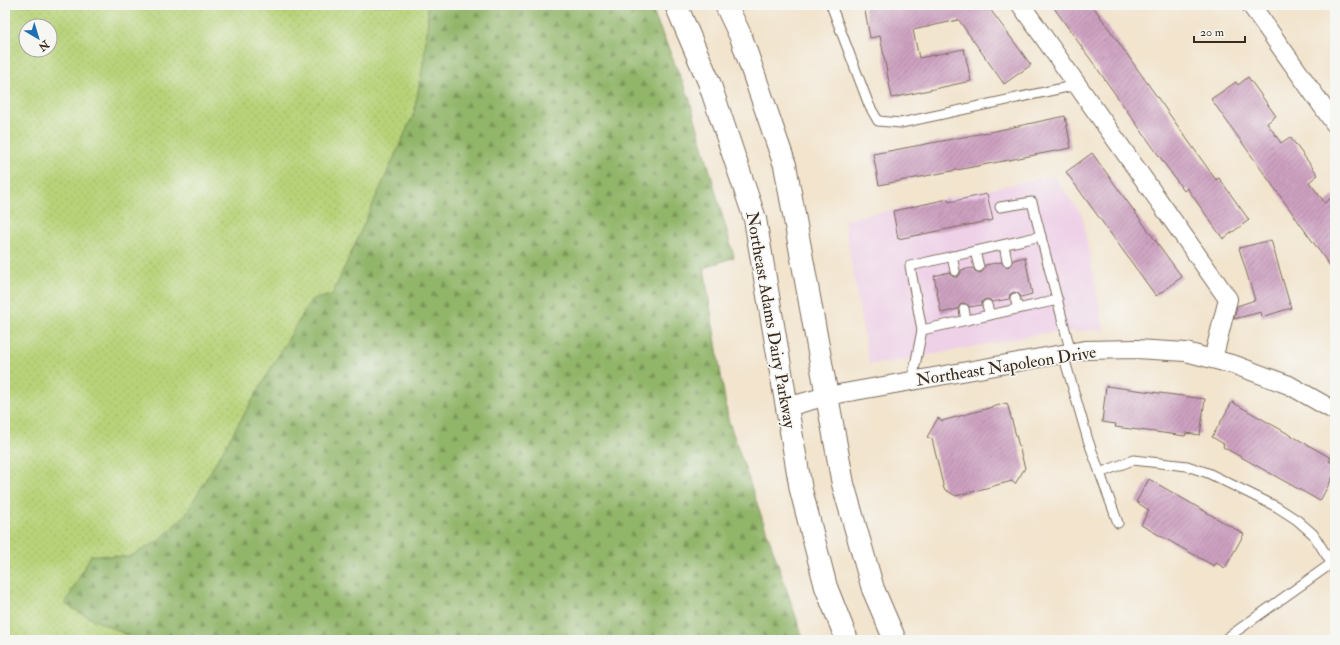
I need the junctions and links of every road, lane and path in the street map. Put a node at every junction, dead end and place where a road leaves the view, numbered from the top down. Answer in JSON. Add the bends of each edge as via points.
{"nodes":[{"id":1,"x":676,"y":5,"type":"edge"},
{"id":2,"x":726,"y":5,"type":"edge"},
{"id":3,"x":831,"y":5,"type":"edge"},
{"id":4,"x":1021,"y":5,"type":"edge"},
{"id":5,"x":1251,"y":5,"type":"edge"},
{"id":6,"x":1077,"y":85,"type":"junction"},
{"id":7,"x":1335,"y":124,"type":"edge"},
{"id":8,"x":1000,"y":207,"type":"dead end"},
{"id":9,"x":1041,"y":236,"type":"junction"},
{"id":10,"x":1004,"y":245,"type":"junction"},
{"id":11,"x":975,"y":251,"type":"junction"},
{"id":12,"x":952,"y":256,"type":"junction"},
{"id":13,"x":1007,"y":261,"type":"dead end"},
{"id":14,"x":979,"y":267,"type":"dead end"},
{"id":15,"x":955,"y":271,"type":"dead end"},
{"id":16,"x":1015,"y":298,"type":"dead end"},
{"id":17,"x":1058,"y":300,"type":"junction"},
{"id":18,"x":987,"y":305,"type":"dead end"},
{"id":19,"x":964,"y":309,"type":"dead end"},
{"id":20,"x":1018,"y":309,"type":"junction"},
{"id":21,"x":990,"y":316,"type":"junction"},
{"id":22,"x":966,"y":320,"type":"junction"},
{"id":23,"x":922,"y":330,"type":"junction"},
{"id":24,"x":1067,"y":354,"type":"junction"},
{"id":25,"x":1213,"y":359,"type":"junction"},
{"id":26,"x":912,"y":381,"type":"junction"},
{"id":27,"x":827,"y":396,"type":"junction"},
{"id":28,"x":787,"y":407,"type":"junction"},
{"id":29,"x":1335,"y":411,"type":"edge"},
{"id":30,"x":1100,"y":473,"type":"junction"},
{"id":31,"x":1118,"y":523,"type":"dead end"},
{"id":32,"x":1333,"y":563,"type":"edge"},
{"id":33,"x":847,"y":640,"type":"edge"},
{"id":34,"x":895,"y":640,"type":"edge"},
{"id":35,"x":1224,"y":640,"type":"edge"}],
"edges":[{"from":1,"to":28,"type":"main road","name":"Northeast Adams Dairy Parkway","via":[[709,82],[755,219]]},
{"from":2,"to":27,"type":"main road","via":[[741,37],[784,165]]},
{"from":3,"to":6,"type":"lane","via":[[869,105],[878,121],[901,123]]},
{"from":4,"to":6,"type":"street"},
{"from":5,"to":7,"type":"street"},
{"from":6,"to":25,"type":"street","via":[[1228,299]]},
{"from":8,"to":9,"type":"lane","via":[[1032,202]]},
{"from":9,"to":10,"type":"lane"},
{"from":9,"to":17,"type":"lane"},
{"from":10,"to":11,"type":"lane"},
{"from":10,"to":13,"type":"lane"},
{"from":11,"to":12,"type":"lane"},
{"from":11,"to":14,"type":"lane"},
{"from":12,"to":15,"type":"lane"},
{"from":12,"to":23,"type":"lane","via":[[910,266]]},
{"from":16,"to":20,"type":"lane"},
{"from":17,"to":20,"type":"lane"},
{"from":17,"to":24,"type":"lane"},
{"from":18,"to":21,"type":"lane"},
{"from":19,"to":22,"type":"lane"},
{"from":20,"to":21,"type":"lane"},
{"from":21,"to":22,"type":"lane"},
{"from":22,"to":23,"type":"lane"},
{"from":23,"to":26,"type":"lane"},
{"from":24,"to":25,"type":"street","name":"Northeast Napoleon Drive","via":[[1085,350],[1143,350],[1186,352]]},
{"from":24,"to":26,"type":"street","name":"Northeast Napoleon Drive"},
{"from":24,"to":30,"type":"lane","via":[[1088,440]]},
{"from":25,"to":29,"type":"street","name":"Northeast Napoleon Drive","via":[[1289,385]]},
{"from":26,"to":27,"type":"street","name":"Northeast Napoleon Drive"},
{"from":27,"to":28,"type":"street","name":"Northeast Napoleon Drive"},
{"from":27,"to":34,"type":"main road","via":[[843,484],[873,589]]},
{"from":28,"to":33,"type":"main road","name":"Northeast Adams Dairy Parkway","via":[[803,498],[826,587]]},
{"from":30,"to":31,"type":"lane"},
{"from":30,"to":32,"type":"lane","via":[[1133,460],[1187,466],[1208,473],[1297,520],[1313,534]]},
{"from":32,"to":35,"type":"lane"}]}
